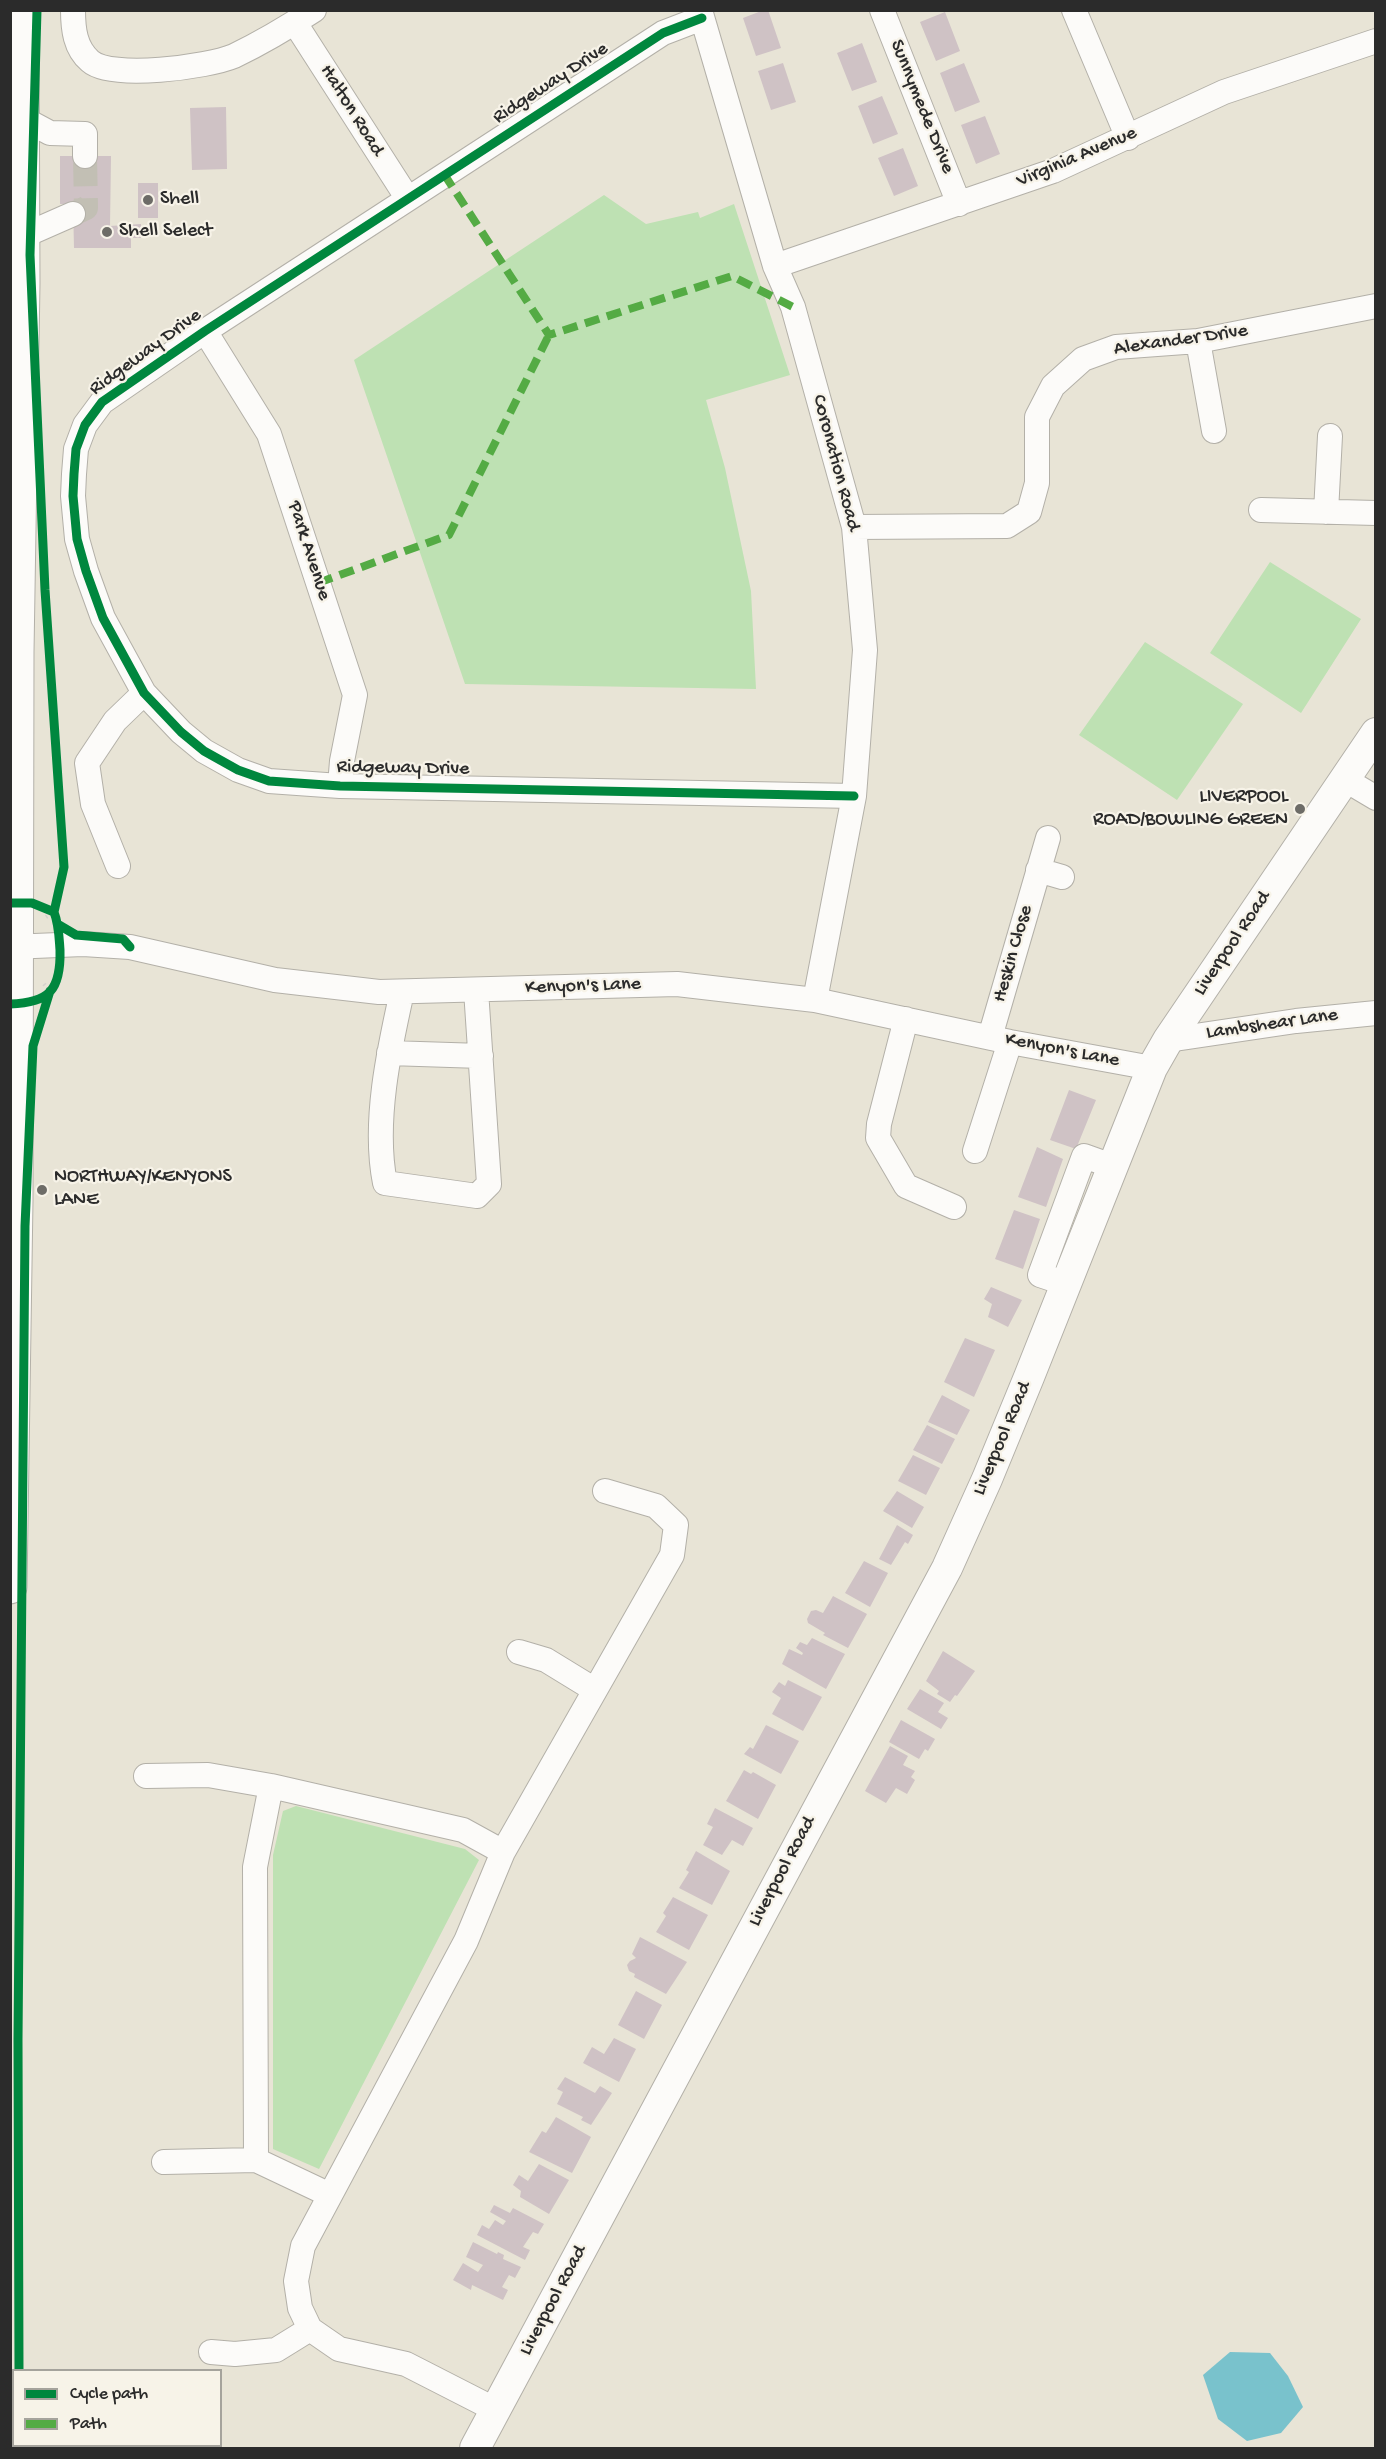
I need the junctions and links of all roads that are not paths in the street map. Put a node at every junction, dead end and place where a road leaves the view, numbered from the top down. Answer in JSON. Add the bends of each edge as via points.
{"nodes":[{"id":1,"x":22,"y":10,"type":"edge"},
{"id":2,"x":73,"y":10,"type":"edge"},
{"id":3,"x":882,"y":10,"type":"edge"},
{"id":4,"x":1074,"y":10,"type":"edge"},
{"id":5,"x":701,"y":14,"type":"edge"},
{"id":6,"x":304,"y":16,"type":"edge"},
{"id":7,"x":1376,"y":40,"type":"edge"},
{"id":8,"x":22,"y":118,"type":"junction"},
{"id":9,"x":1128,"y":138,"type":"junction"},
{"id":10,"x":86,"y":156,"type":"tunnel mouth"},
{"id":11,"x":408,"y":199,"type":"junction"},
{"id":12,"x":959,"y":204,"type":"junction"},
{"id":13,"x":73,"y":214,"type":"tunnel mouth"},
{"id":14,"x":23,"y":236,"type":"junction"},
{"id":15,"x":775,"y":266,"type":"junction"},
{"id":16,"x":1376,"y":306,"type":"edge"},
{"id":17,"x":205,"y":331,"type":"junction"},
{"id":18,"x":1198,"y":341,"type":"junction"},
{"id":19,"x":1214,"y":431,"type":"dead end"},
{"id":20,"x":1330,"y":436,"type":"dead end"},
{"id":21,"x":1261,"y":510,"type":"dead end"},
{"id":22,"x":1326,"y":512,"type":"junction"},
{"id":23,"x":1376,"y":513,"type":"edge"},
{"id":24,"x":854,"y":527,"type":"junction"},
{"id":25,"x":144,"y":693,"type":"junction"},
{"id":26,"x":1376,"y":733,"type":"edge"},
{"id":27,"x":1344,"y":780,"type":"junction"},
{"id":28,"x":340,"y":786,"type":"junction"},
{"id":29,"x":854,"y":796,"type":"junction"},
{"id":30,"x":1376,"y":798,"type":"edge"},
{"id":31,"x":1048,"y":838,"type":"dead end"},
{"id":32,"x":118,"y":866,"type":"dead end"},
{"id":33,"x":1038,"y":870,"type":"junction"},
{"id":34,"x":1062,"y":877,"type":"dead end"},
{"id":35,"x":13,"y":947,"type":"edge"},
{"id":36,"x":476,"y":990,"type":"junction"},
{"id":37,"x":402,"y":992,"type":"junction"},
{"id":38,"x":815,"y":1000,"type":"junction"},
{"id":39,"x":1376,"y":1013,"type":"edge"},
{"id":40,"x":906,"y":1020,"type":"junction"},
{"id":41,"x":1000,"y":1040,"type":"junction"},
{"id":42,"x":1168,"y":1040,"type":"junction"},
{"id":43,"x":389,"y":1053,"type":"junction"},
{"id":44,"x":481,"y":1056,"type":"junction"},
{"id":45,"x":1152,"y":1068,"type":"junction"},
{"id":46,"x":975,"y":1151,"type":"dead end"},
{"id":47,"x":954,"y":1207,"type":"dead end"},
{"id":48,"x":605,"y":1491,"type":"dead end"},
{"id":49,"x":10,"y":1587,"type":"edge"},
{"id":50,"x":519,"y":1653,"type":"dead end"},
{"id":51,"x":595,"y":1690,"type":"junction"},
{"id":52,"x":146,"y":1776,"type":"dead end"},
{"id":53,"x":271,"y":1786,"type":"junction"},
{"id":54,"x":503,"y":1852,"type":"junction"},
{"id":55,"x":256,"y":2160,"type":"junction"},
{"id":56,"x":164,"y":2162,"type":"dead end"},
{"id":57,"x":330,"y":2195,"type":"junction"},
{"id":58,"x":310,"y":2329,"type":"junction"},
{"id":59,"x":211,"y":2352,"type":"dead end"},
{"id":60,"x":496,"y":2410,"type":"junction"},
{"id":61,"x":475,"y":2448,"type":"edge"}],
"edges":[{"from":1,"to":8,"type":"highway"},
{"from":2,"to":6,"type":"street","via":[[76,40],[91,62],[114,70],[175,70],[232,57]]},
{"from":3,"to":12,"type":"street","name":"Sunnymede Drive"},
{"from":4,"to":9,"type":"street"},
{"from":5,"to":11,"type":"street","name":"Ridgeway Drive","via":[[663,33]]},
{"from":5,"to":15,"type":"street","name":"Coronation Road"},
{"from":6,"to":11,"type":"street","name":"Halton Road"},
{"from":7,"to":9,"type":"street","name":"Virginia Avenue","via":[[1224,92]]},
{"from":8,"to":10,"type":"street","via":[[50,133],[85,134]]},
{"from":8,"to":14,"type":"highway"},
{"from":9,"to":12,"type":"street","name":"Virginia Avenue","via":[[1053,171]]},
{"from":11,"to":17,"type":"street","name":"Ridgeway Drive"},
{"from":12,"to":15,"type":"street","name":"Virginia Avenue"},
{"from":13,"to":14,"type":"street"},
{"from":14,"to":35,"type":"highway"},
{"from":15,"to":24,"type":"street","name":"Coronation Road","via":[[793,307]]},
{"from":16,"to":18,"type":"street","name":"Alexander Drive"},
{"from":17,"to":25,"type":"street","name":"Ridgeway Drive","via":[[102,402],[85,425],[76,449],[73,496],[77,539],[104,618]]},
{"from":17,"to":28,"type":"street","name":"Park Avenue","via":[[269,434],[355,695]]},
{"from":18,"to":19,"type":"street"},
{"from":18,"to":24,"type":"street","name":"Alexander Drive","via":[[1116,347],[1083,359],[1053,386],[1037,417],[1037,483],[1029,512],[1007,526]]},
{"from":20,"to":22,"type":"street"},
{"from":21,"to":22,"type":"street"},
{"from":22,"to":23,"type":"street"},
{"from":24,"to":29,"type":"street","name":"Coronation Road","via":[[865,650]]},
{"from":25,"to":28,"type":"street","name":"Ridgeway Drive","via":[[196,744],[238,770],[269,780]]},
{"from":25,"to":32,"type":"street","via":[[115,721],[87,763],[93,804]]},
{"from":26,"to":27,"type":"main road","name":"Liverpool Road"},
{"from":27,"to":30,"type":"street"},
{"from":27,"to":42,"type":"main road","name":"Liverpool Road"},
{"from":28,"to":29,"type":"street","name":"Ridgeway Drive"},
{"from":29,"to":38,"type":"street","name":"Coronation Road"},
{"from":31,"to":33,"type":"street","name":"Heskin Close"},
{"from":33,"to":34,"type":"street"},
{"from":33,"to":41,"type":"street","name":"Heskin Close"},
{"from":35,"to":37,"type":"street","name":"Kenyon's Lane","via":[[106,944],[275,980]]},
{"from":35,"to":49,"type":"highway","via":[[31,1003],[16,1200]]},
{"from":36,"to":37,"type":"street","name":"Kenyon's Lane"},
{"from":36,"to":38,"type":"street","name":"Kenyon's Lane","via":[[676,984]]},
{"from":36,"to":44,"type":"street"},
{"from":37,"to":43,"type":"street"},
{"from":38,"to":40,"type":"street","name":"Kenyon's Lane"},
{"from":39,"to":42,"type":"street","name":"Lambshear Lane"},
{"from":40,"to":41,"type":"street","name":"Kenyon's Lane"},
{"from":40,"to":47,"type":"street","via":[[878,1138],[906,1185]]},
{"from":41,"to":45,"type":"street","name":"Kenyon's Lane"},
{"from":41,"to":46,"type":"street","name":"Heskin Close"},
{"from":42,"to":45,"type":"main road","name":"Liverpool Road"},
{"from":43,"to":44,"type":"street"},
{"from":43,"to":44,"type":"street","via":[[383,1094],[381,1166],[385,1183],[477,1196],[489,1185]]},
{"from":45,"to":60,"type":"main road","name":"Liverpool Road","via":[[987,1479],[946,1568]]},
{"from":48,"to":51,"type":"street","via":[[656,1506],[676,1525],[672,1555]]},
{"from":50,"to":51,"type":"street","via":[[546,1660]]},
{"from":51,"to":54,"type":"street"},
{"from":52,"to":53,"type":"street","via":[[208,1775]]},
{"from":53,"to":54,"type":"street","via":[[463,1830]]},
{"from":53,"to":55,"type":"street","via":[[255,1867]]},
{"from":54,"to":57,"type":"street","via":[[466,1941]]},
{"from":55,"to":56,"type":"street"},
{"from":55,"to":57,"type":"street"},
{"from":57,"to":58,"type":"street","via":[[303,2246],[296,2281],[300,2308]]},
{"from":58,"to":59,"type":"street","via":[[276,2350]]},
{"from":58,"to":60,"type":"street","via":[[339,2349],[406,2364]]},
{"from":60,"to":61,"type":"main road","name":"Liverpool Road"}]}
